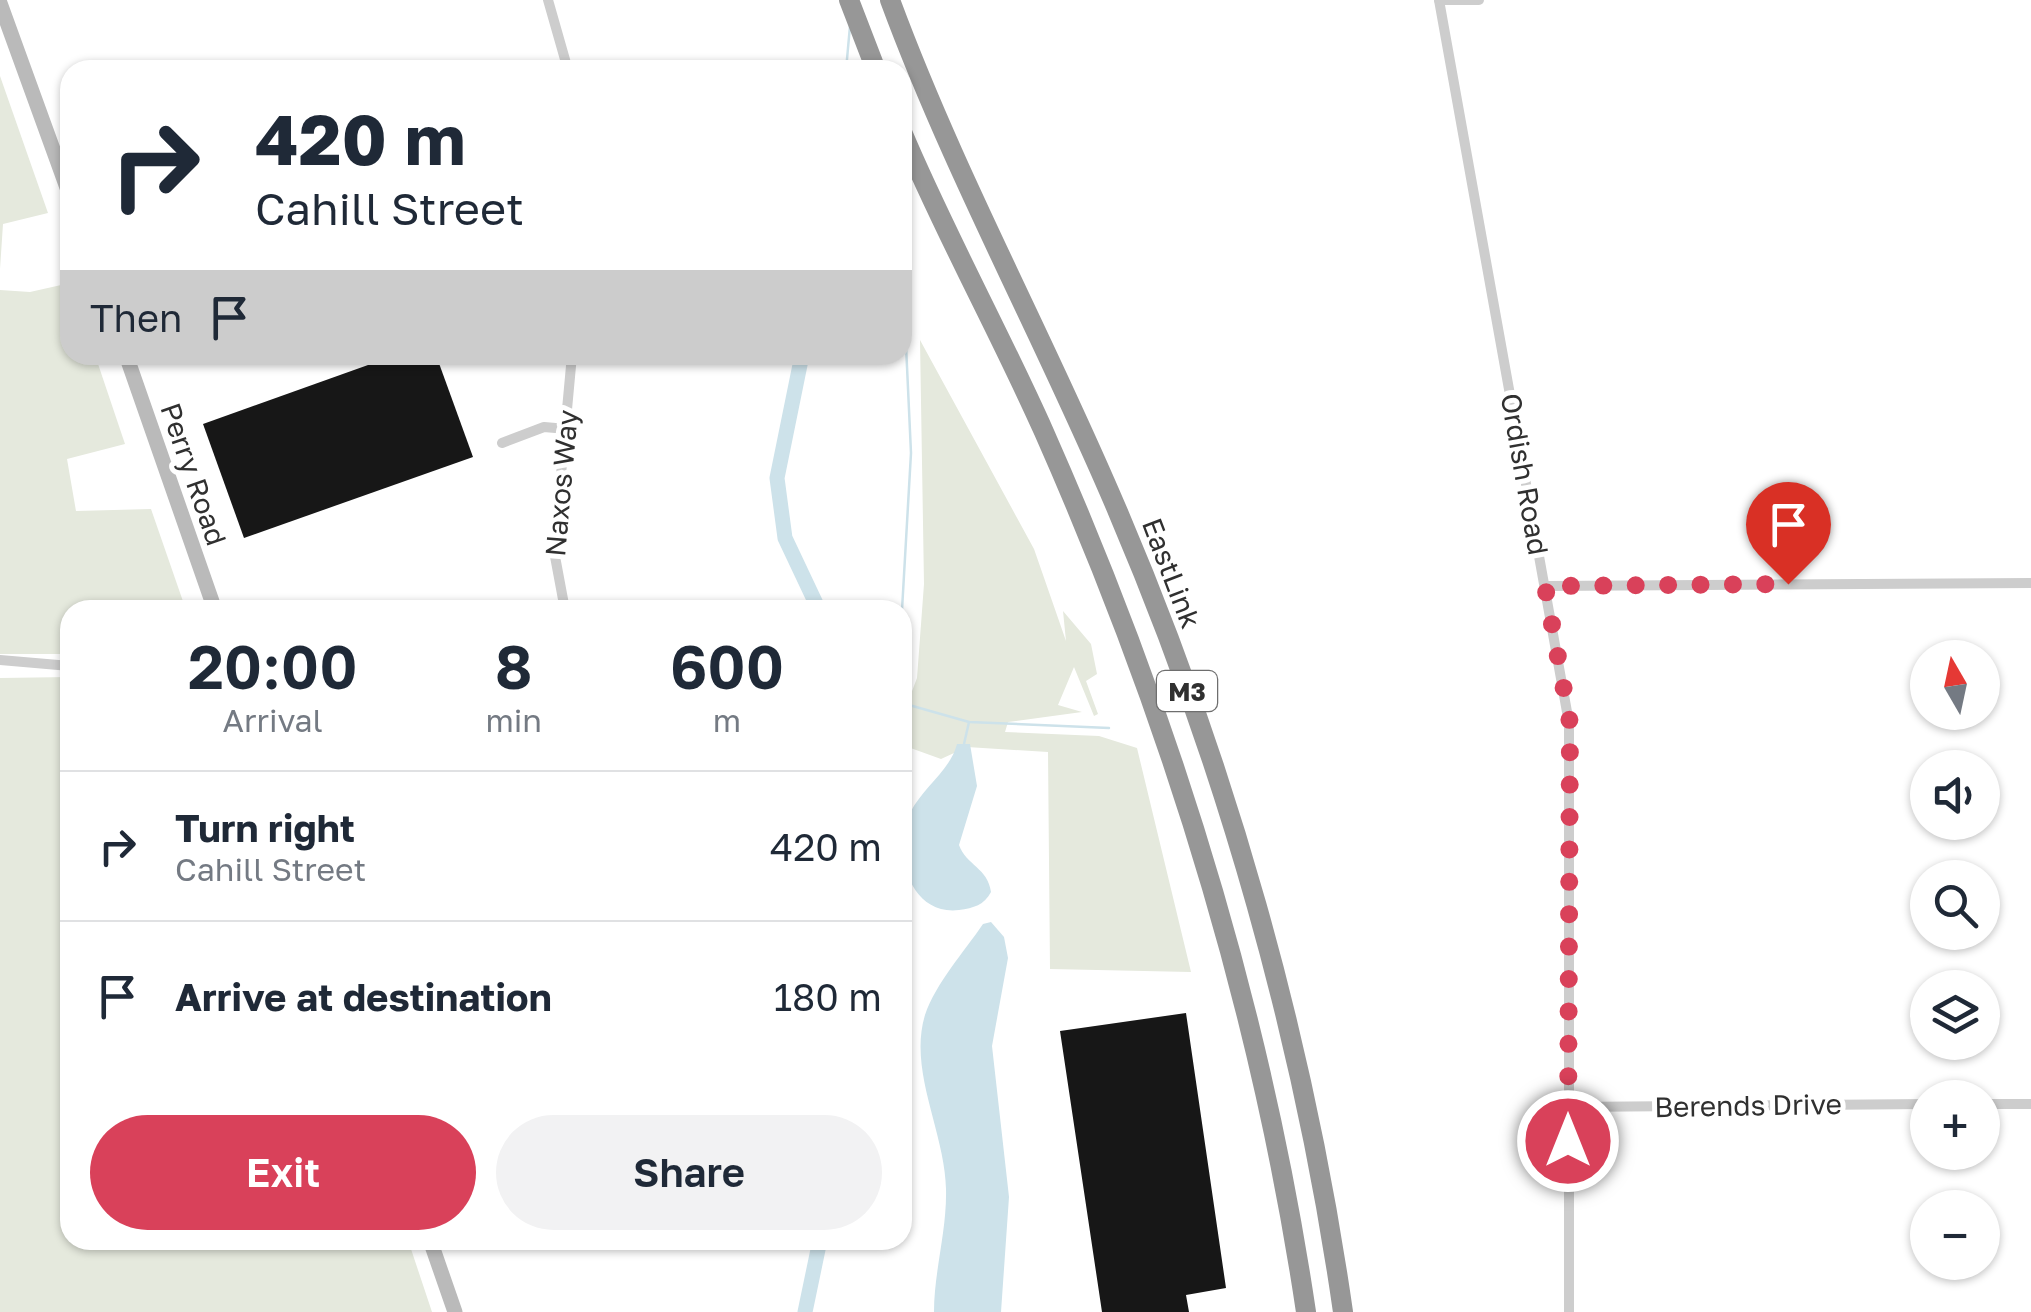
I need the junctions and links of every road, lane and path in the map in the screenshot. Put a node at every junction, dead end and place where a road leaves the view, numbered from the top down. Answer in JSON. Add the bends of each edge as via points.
{"nodes":[{"id":1,"x":548,"y":0,"type":"edge"},
{"id":2,"x":849,"y":0,"type":"edge"},
{"id":3,"x":890,"y":0,"type":"edge"},
{"id":4,"x":1440,"y":0,"type":"edge"},
{"id":5,"x":1479,"y":0,"type":"edge"},
{"id":6,"x":0,"y":3,"type":"edge"},
{"id":7,"x":565,"y":60,"type":"edge"},
{"id":8,"x":872,"y":60,"type":"edge"},
{"id":9,"x":912,"y":155,"type":"edge"},
{"id":10,"x":60,"y":168,"type":"edge"},
{"id":11,"x":130,"y":365,"type":"edge"},
{"id":12,"x":138,"y":365,"type":"edge"},
{"id":13,"x":571,"y":365,"type":"edge"},
{"id":14,"x":133,"y":375,"type":"junction"},
{"id":15,"x":567,"y":429,"type":"junction"},
{"id":16,"x":502,"y":442,"type":"dead end"},
{"id":17,"x":2031,"y":583,"type":"edge"},
{"id":18,"x":1545,"y":586,"type":"junction"},
{"id":19,"x":212,"y":600,"type":"edge"},
{"id":20,"x":563,"y":600,"type":"edge"},
{"id":21,"x":0,"y":660,"type":"edge"},
{"id":22,"x":60,"y":665,"type":"edge"},
{"id":23,"x":1910,"y":1104,"type":"edge"},
{"id":24,"x":2000,"y":1104,"type":"edge"},
{"id":25,"x":2031,"y":1104,"type":"edge"},
{"id":26,"x":1568,"y":1107,"type":"junction"},
{"id":27,"x":433,"y":1250,"type":"edge"},
{"id":28,"x":454,"y":1312,"type":"edge"},
{"id":29,"x":1306,"y":1312,"type":"edge"},
{"id":30,"x":1343,"y":1312,"type":"edge"},
{"id":31,"x":1568,"y":1312,"type":"edge"}],
"edges":[{"from":1,"to":7,"type":"street"},
{"from":2,"to":8,"type":"highway"},
{"from":3,"to":30,"type":"highway","name":"EastLink","number":"M3","via":[[930,104],[1120,515],[1201,734],[1274,976]]},
{"from":4,"to":5,"type":"street"},
{"from":4,"to":18,"type":"street","name":"Ordish Road"},
{"from":6,"to":10,"type":"main road"},
{"from":9,"to":29,"type":"highway","number":"M3","via":[[1044,431],[1155,710],[1240,992]]},
{"from":11,"to":14,"type":"main road","name":"Perry Road"},
{"from":12,"to":14,"type":"street"},
{"from":13,"to":15,"type":"street","name":"Naxos Way"},
{"from":14,"to":19,"type":"main road","name":"Perry Road"},
{"from":15,"to":16,"type":"street","via":[[544,428]]},
{"from":15,"to":20,"type":"street","name":"Naxos Way","via":[[554,552]]},
{"from":17,"to":18,"type":"street"},
{"from":18,"to":26,"type":"street","name":"Ordish Road","via":[[1570,723]]},
{"from":21,"to":22,"type":"street"},
{"from":23,"to":26,"type":"street","name":"Berends Drive"},
{"from":24,"to":25,"type":"street"},
{"from":26,"to":31,"type":"street","name":"Ordish Road"},
{"from":27,"to":28,"type":"main road"}]}
